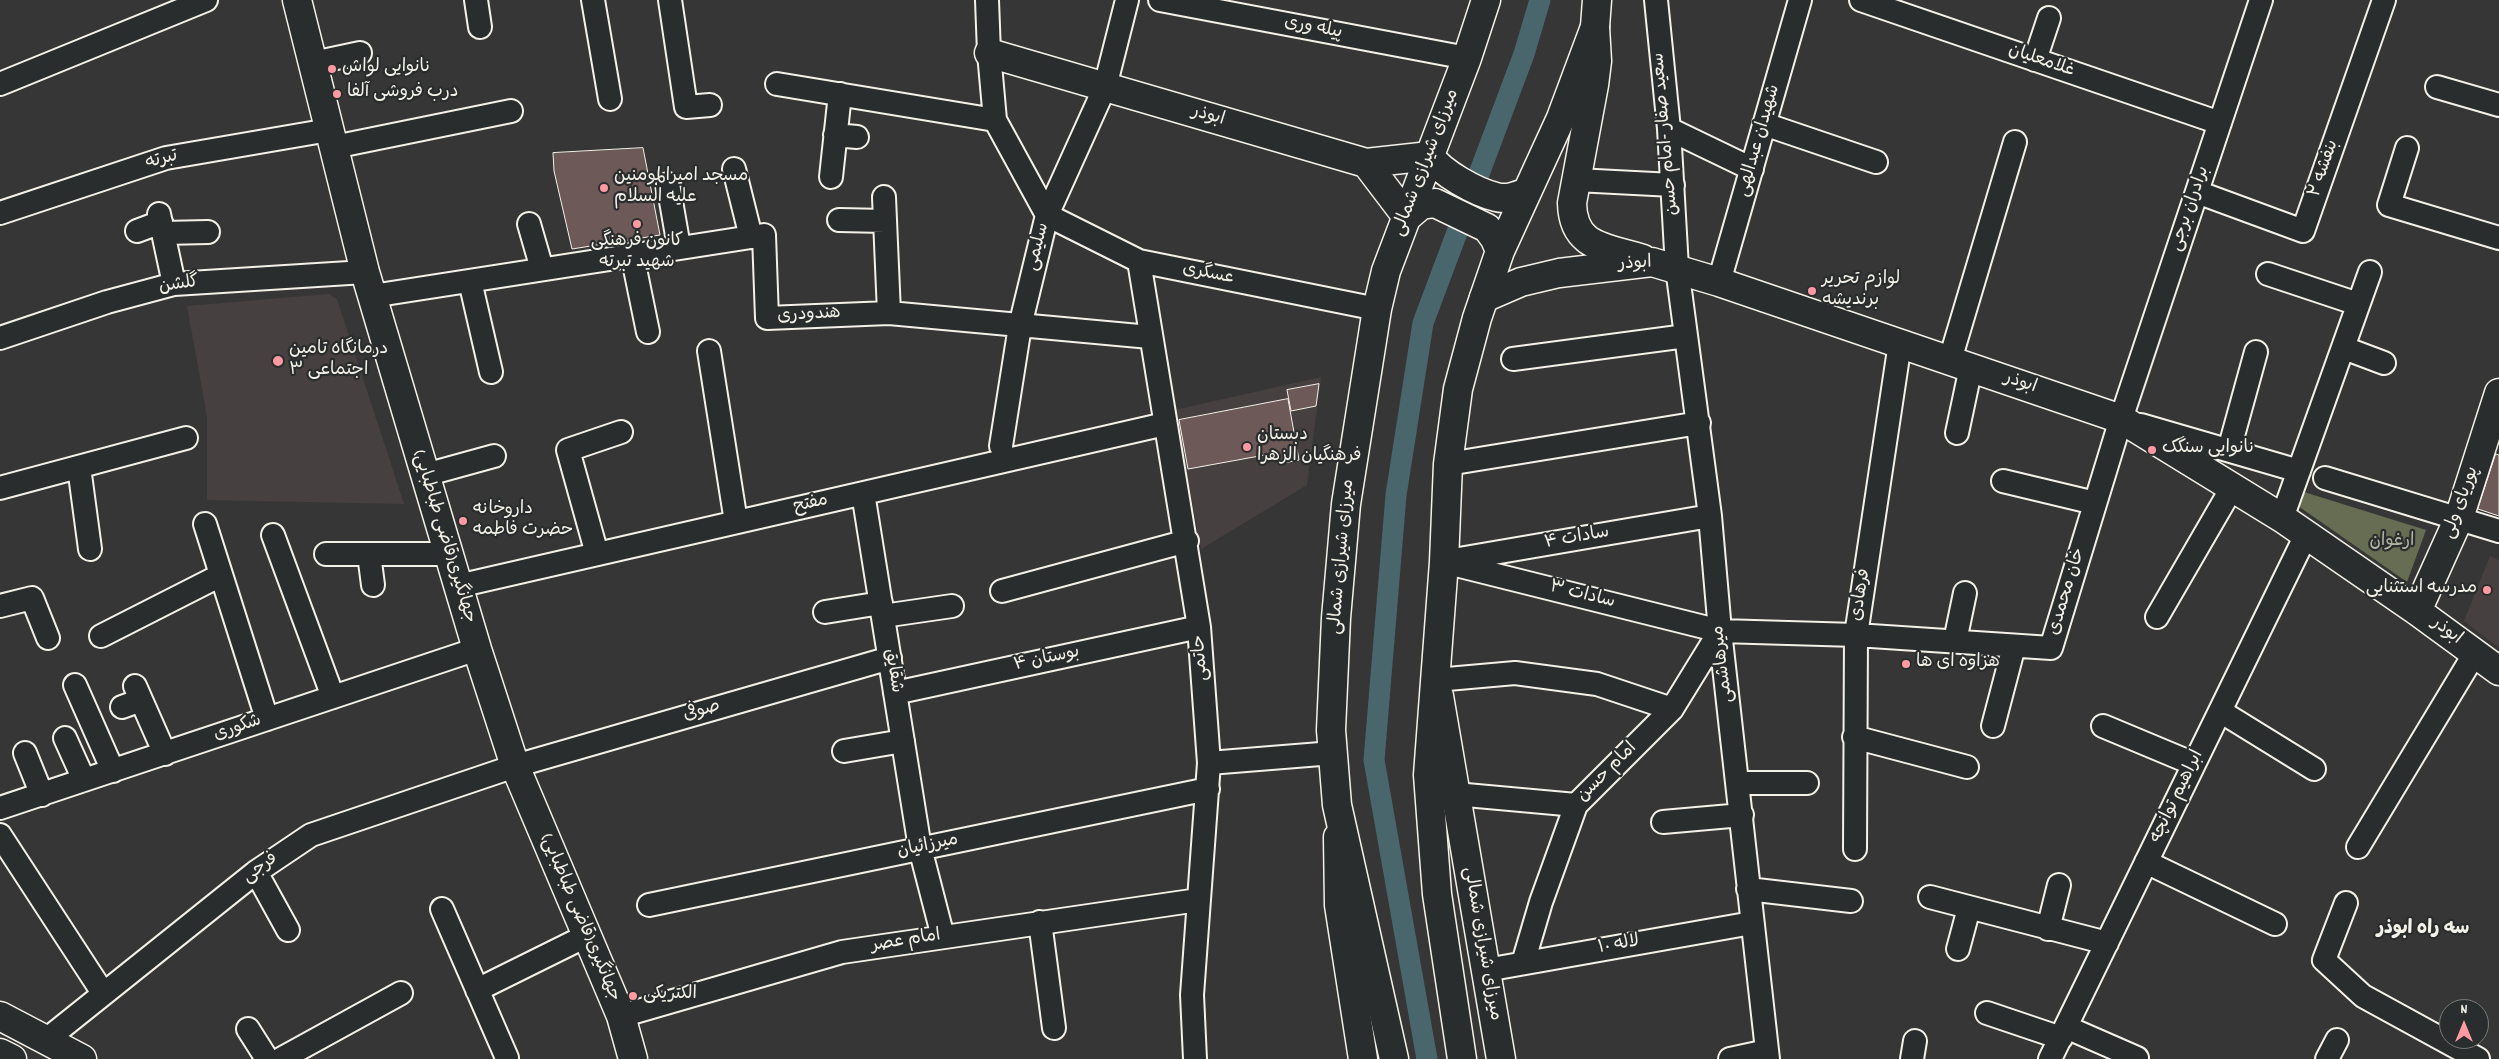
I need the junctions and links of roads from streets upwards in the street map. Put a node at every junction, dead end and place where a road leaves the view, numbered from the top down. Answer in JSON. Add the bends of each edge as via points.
{"nodes":[{"id":1,"x":206,"y":0,"type":"edge"},
{"id":2,"x":297,"y":0,"type":"edge"},
{"id":3,"x":476,"y":0,"type":"edge"},
{"id":4,"x":593,"y":0,"type":"edge"},
{"id":5,"x":670,"y":0,"type":"edge"},
{"id":6,"x":987,"y":0,"type":"edge"},
{"id":7,"x":1127,"y":0,"type":"edge"},
{"id":8,"x":1160,"y":0,"type":"edge"},
{"id":9,"x":1486,"y":0,"type":"edge"},
{"id":10,"x":1597,"y":0,"type":"edge"},
{"id":11,"x":1656,"y":0,"type":"edge"},
{"id":12,"x":1800,"y":0,"type":"edge"},
{"id":13,"x":1861,"y":0,"type":"edge"},
{"id":14,"x":2261,"y":0,"type":"edge"},
{"id":15,"x":2384,"y":0,"type":"edge"},
{"id":16,"x":2049,"y":18,"type":"dead end"},
{"id":17,"x":480,"y":27,"type":"dead end"},
{"id":18,"x":1595,"y":27,"type":"junction"},
{"id":19,"x":360,"y":53,"type":"dead end"},
{"id":20,"x":989,"y":53,"type":"junction"},
{"id":21,"x":1467,"y":58,"type":"junction"},
{"id":22,"x":2035,"y":60,"type":"junction"},
{"id":23,"x":313,"y":63,"type":"junction"},
{"id":24,"x":0,"y":84,"type":"edge"},
{"id":25,"x":777,"y":84,"type":"dead end"},
{"id":26,"x":1105,"y":87,"type":"junction"},
{"id":27,"x":2437,"y":87,"type":"dead end"},
{"id":28,"x":840,"y":94,"type":"junction"},
{"id":29,"x":610,"y":99,"type":"dead end"},
{"id":30,"x":710,"y":105,"type":"dead end"},
{"id":31,"x":2499,"y":105,"type":"edge"},
{"id":32,"x":511,"y":111,"type":"dead end"},
{"id":33,"x":995,"y":120,"type":"junction"},
{"id":34,"x":2220,"y":123,"type":"junction"},
{"id":35,"x":1764,"y":124,"type":"junction"},
{"id":36,"x":1668,"y":129,"type":"junction"},
{"id":37,"x":332,"y":139,"type":"junction"},
{"id":38,"x":2015,"y":142,"type":"dead end"},
{"id":39,"x":2407,"y":148,"type":"dead end"},
{"id":40,"x":1366,"y":162,"type":"junction"},
{"id":41,"x":1876,"y":162,"type":"dead end"},
{"id":42,"x":1437,"y":164,"type":"junction"},
{"id":43,"x":734,"y":169,"type":"dead end"},
{"id":44,"x":1752,"y":169,"type":"junction"},
{"id":45,"x":831,"y":177,"type":"dead end"},
{"id":46,"x":1576,"y":180,"type":"junction"},
{"id":47,"x":668,"y":184,"type":"dead end"},
{"id":48,"x":1673,"y":185,"type":"junction"},
{"id":49,"x":1527,"y":192,"type":"junction"},
{"id":50,"x":2197,"y":192,"type":"junction"},
{"id":51,"x":884,"y":197,"type":"dead end"},
{"id":52,"x":0,"y":213,"type":"edge"},
{"id":53,"x":1047,"y":215,"type":"junction"},
{"id":54,"x":1407,"y":217,"type":"junction"},
{"id":55,"x":839,"y":220,"type":"dead end"},
{"id":56,"x":885,"y":221,"type":"junction"},
{"id":57,"x":161,"y":223,"type":"junction"},
{"id":58,"x":530,"y":224,"type":"dead end"},
{"id":59,"x":137,"y":231,"type":"dead end"},
{"id":60,"x":208,"y":232,"type":"dead end"},
{"id":61,"x":751,"y":236,"type":"junction"},
{"id":62,"x":2499,"y":238,"type":"edge"},
{"id":63,"x":1494,"y":240,"type":"junction"},
{"id":64,"x":680,"y":247,"type":"junction"},
{"id":65,"x":632,"y":254,"type":"junction"},
{"id":66,"x":1139,"y":261,"type":"junction"},
{"id":67,"x":1664,"y":265,"type":"junction"},
{"id":68,"x":542,"y":269,"type":"junction"},
{"id":69,"x":2370,"y":272,"type":"dead end"},
{"id":70,"x":2268,"y":274,"type":"dead end"},
{"id":71,"x":470,"y":281,"type":"junction"},
{"id":72,"x":1719,"y":282,"type":"junction"},
{"id":73,"x":174,"y":284,"type":"junction"},
{"id":74,"x":369,"y":284,"type":"junction"},
{"id":75,"x":1484,"y":298,"type":"junction"},
{"id":76,"x":2358,"y":304,"type":"junction"},
{"id":77,"x":1378,"y":309,"type":"junction"},
{"id":78,"x":889,"y":313,"type":"junction"},
{"id":79,"x":1020,"y":326,"type":"junction"},
{"id":80,"x":2,"y":331,"type":"edge"},
{"id":81,"x":648,"y":332,"type":"dead end"},
{"id":82,"x":1686,"y":336,"type":"junction"},
{"id":83,"x":1150,"y":337,"type":"junction"},
{"id":84,"x":1900,"y":343,"type":"junction"},
{"id":85,"x":2344,"y":348,"type":"junction"},
{"id":86,"x":709,"y":351,"type":"dead end"},
{"id":87,"x":2256,"y":352,"type":"dead end"},
{"id":88,"x":1513,"y":359,"type":"dead end"},
{"id":89,"x":2384,"y":363,"type":"dead end"},
{"id":90,"x":1961,"y":364,"type":"junction"},
{"id":91,"x":491,"y":372,"type":"dead end"},
{"id":92,"x":2499,"y":393,"type":"edge"},
{"id":93,"x":2121,"y":419,"type":"junction"},
{"id":94,"x":1699,"y":423,"type":"junction"},
{"id":95,"x":1164,"y":424,"type":"junction"},
{"id":96,"x":621,"y":432,"type":"dead end"},
{"id":97,"x":1957,"y":433,"type":"dead end"},
{"id":98,"x":186,"y":438,"type":"dead end"},
{"id":99,"x":1001,"y":446,"type":"dead end"},
{"id":100,"x":2229,"y":450,"type":"junction"},
{"id":101,"x":494,"y":456,"type":"dead end"},
{"id":102,"x":1448,"y":464,"type":"junction"},
{"id":103,"x":79,"y":467,"type":"junction"},
{"id":104,"x":2299,"y":471,"type":"junction"},
{"id":105,"x":424,"y":475,"type":"junction"},
{"id":106,"x":2325,"y":478,"type":"dead end"},
{"id":107,"x":2003,"y":482,"type":"dead end"},
{"id":108,"x":2233,"y":486,"type":"junction"},
{"id":109,"x":0,"y":488,"type":"edge"},
{"id":110,"x":863,"y":493,"type":"junction"},
{"id":111,"x":2095,"y":503,"type":"junction"},
{"id":112,"x":1710,"y":516,"type":"junction"},
{"id":113,"x":2282,"y":518,"type":"junction"},
{"id":114,"x":2459,"y":518,"type":"junction"},
{"id":115,"x":736,"y":522,"type":"junction"},
{"id":116,"x":205,"y":524,"type":"dead end"},
{"id":117,"x":2499,"y":531,"type":"edge"},
{"id":118,"x":273,"y":535,"type":"dead end"},
{"id":119,"x":2306,"y":535,"type":"junction"},
{"id":120,"x":1187,"y":541,"type":"junction"},
{"id":121,"x":90,"y":549,"type":"dead end"},
{"id":122,"x":326,"y":554,"type":"dead end"},
{"id":123,"x":369,"y":554,"type":"junction"},
{"id":124,"x":448,"y":554,"type":"junction"},
{"id":125,"x":597,"y":554,"type":"junction"},
{"id":126,"x":1444,"y":562,"type":"junction"},
{"id":127,"x":221,"y":575,"type":"junction"},
{"id":128,"x":373,"y":585,"type":"dead end"},
{"id":129,"x":458,"y":586,"type":"junction"},
{"id":130,"x":1002,"y":591,"type":"dead end"},
{"id":131,"x":1965,"y":594,"type":"dead end"},
{"id":132,"x":0,"y":606,"type":"edge"},
{"id":133,"x":952,"y":606,"type":"dead end"},
{"id":134,"x":882,"y":609,"type":"junction"},
{"id":135,"x":2417,"y":611,"type":"junction"},
{"id":136,"x":825,"y":612,"type":"dead end"},
{"id":137,"x":2158,"y":617,"type":"dead end"},
{"id":138,"x":1200,"y":627,"type":"junction"},
{"id":139,"x":1720,"y":632,"type":"junction"},
{"id":140,"x":1856,"y":634,"type":"junction"},
{"id":141,"x":101,"y":636,"type":"dead end"},
{"id":142,"x":48,"y":638,"type":"dead end"},
{"id":143,"x":1955,"y":641,"type":"junction"},
{"id":144,"x":2014,"y":646,"type":"junction"},
{"id":145,"x":477,"y":649,"type":"junction"},
{"id":146,"x":2475,"y":653,"type":"junction"},
{"id":147,"x":890,"y":658,"type":"junction"},
{"id":148,"x":2499,"y":671,"type":"edge"},
{"id":149,"x":1436,"y":680,"type":"junction"},
{"id":150,"x":75,"y":685,"type":"dead end"},
{"id":151,"x":895,"y":693,"type":"junction"},
{"id":152,"x":133,"y":697,"type":"dead end"},
{"id":153,"x":333,"y":697,"type":"junction"},
{"id":154,"x":1672,"y":709,"type":"junction"},
{"id":155,"x":2220,"y":710,"type":"junction"},
{"id":156,"x":267,"y":719,"type":"junction"},
{"id":157,"x":1993,"y":726,"type":"dead end"},
{"id":158,"x":2103,"y":726,"type":"dead end"},
{"id":159,"x":1854,"y":737,"type":"junction"},
{"id":160,"x":65,"y":738,"type":"dead end"},
{"id":161,"x":903,"y":742,"type":"junction"},
{"id":162,"x":844,"y":751,"type":"dead end"},
{"id":163,"x":25,"y":753,"type":"dead end"},
{"id":164,"x":1333,"y":753,"type":"junction"},
{"id":165,"x":164,"y":754,"type":"junction"},
{"id":166,"x":1209,"y":763,"type":"junction"},
{"id":167,"x":2194,"y":764,"type":"junction"},
{"id":168,"x":515,"y":766,"type":"junction"},
{"id":169,"x":1967,"y":767,"type":"dead end"},
{"id":170,"x":2314,"y":769,"type":"dead end"},
{"id":171,"x":113,"y":771,"type":"junction"},
{"id":172,"x":84,"y":780,"type":"junction"},
{"id":173,"x":1807,"y":782,"type":"dead end"},
{"id":174,"x":1738,"y":783,"type":"junction"},
{"id":175,"x":1208,"y":789,"type":"junction"},
{"id":176,"x":1455,"y":794,"type":"junction"},
{"id":177,"x":42,"y":795,"type":"junction"},
{"id":178,"x":1338,"y":805,"type":"junction"},
{"id":179,"x":1576,"y":805,"type":"junction"},
{"id":180,"x":0,"y":808,"type":"edge"},
{"id":181,"x":1742,"y":815,"type":"junction"},
{"id":182,"x":1663,"y":822,"type":"dead end"},
{"id":183,"x":0,"y":835,"type":"edge"},
{"id":184,"x":2358,"y":847,"type":"dead end"},
{"id":185,"x":920,"y":848,"type":"junction"},
{"id":186,"x":1855,"y":849,"type":"dead end"},
{"id":187,"x":2146,"y":862,"type":"junction"},
{"id":188,"x":256,"y":872,"type":"junction"},
{"id":189,"x":2059,"y":885,"type":"dead end"},
{"id":190,"x":1748,"y":889,"type":"junction"},
{"id":191,"x":1930,"y":897,"type":"dead end"},
{"id":192,"x":1198,"y":900,"type":"junction"},
{"id":193,"x":1851,"y":901,"type":"dead end"},
{"id":194,"x":2346,"y":903,"type":"dead end"},
{"id":195,"x":649,"y":905,"type":"dead end"},
{"id":196,"x":1969,"y":908,"type":"junction"},
{"id":197,"x":442,"y":909,"type":"dead end"},
{"id":198,"x":1040,"y":922,"type":"junction"},
{"id":199,"x":1752,"y":923,"type":"junction"},
{"id":200,"x":2275,"y":924,"type":"dead end"},
{"id":201,"x":2048,"y":929,"type":"junction"},
{"id":202,"x":288,"y":930,"type":"dead end"},
{"id":203,"x":586,"y":936,"type":"junction"},
{"id":204,"x":943,"y":937,"type":"junction"},
{"id":205,"x":2107,"y":943,"type":"junction"},
{"id":206,"x":1958,"y":949,"type":"dead end"},
{"id":207,"x":1523,"y":963,"type":"junction"},
{"id":208,"x":1486,"y":970,"type":"junction"},
{"id":209,"x":477,"y":990,"type":"junction"},
{"id":210,"x":103,"y":993,"type":"junction"},
{"id":211,"x":401,"y":993,"type":"dead end"},
{"id":212,"x":1987,"y":1013,"type":"dead end"},
{"id":213,"x":0,"y":1016,"type":"edge"},
{"id":214,"x":621,"y":1016,"type":"junction"},
{"id":215,"x":1054,"y":1028,"type":"dead end"},
{"id":216,"x":248,"y":1029,"type":"dead end"},
{"id":217,"x":2063,"y":1032,"type":"junction"},
{"id":218,"x":46,"y":1040,"type":"junction"},
{"id":219,"x":0,"y":1053,"type":"edge"},
{"id":220,"x":1767,"y":1055,"type":"edge"},
{"id":221,"x":506,"y":1058,"type":"dead end"},
{"id":222,"x":2137,"y":1058,"type":"edge"},
{"id":223,"x":12,"y":1059,"type":"edge"},
{"id":224,"x":82,"y":1059,"type":"edge"},
{"id":225,"x":266,"y":1059,"type":"edge"},
{"id":226,"x":281,"y":1059,"type":"edge"},
{"id":227,"x":633,"y":1059,"type":"edge"},
{"id":228,"x":1195,"y":1059,"type":"edge"},
{"id":229,"x":1363,"y":1059,"type":"edge"},
{"id":230,"x":1394,"y":1059,"type":"edge"},
{"id":231,"x":1462,"y":1059,"type":"edge"},
{"id":232,"x":1501,"y":1059,"type":"edge"},
{"id":233,"x":1730,"y":1059,"type":"edge"},
{"id":234,"x":2050,"y":1059,"type":"edge"},
{"id":235,"x":2478,"y":1059,"type":"edge"}],
"edges":[{"from":1,"to":24,"type":"street"},
{"from":2,"to":23,"type":"street","name":"جهانگیری(قاضی طباطبایی)"},
{"from":3,"to":17,"type":"street"},
{"from":4,"to":29,"type":"street"},
{"from":5,"to":30,"type":"street","via":[[686,107]]},
{"from":6,"to":20,"type":"street","name":"سلیمی"},
{"from":7,"to":26,"type":"street"},
{"from":8,"to":21,"type":"street","name":"پیله وری"},
{"from":9,"to":21,"type":"street","name":"میرزای شیرازی شمالی"},
{"from":10,"to":18,"type":"street","name":"میرزای شیرازی شمالی"},
{"from":11,"to":36,"type":"street","name":"سعید صفار -امام حسن"},
{"from":12,"to":35,"type":"street","name":"شهیدان عبدالهی"},
{"from":13,"to":22,"type":"street","name":"غلامعلیان"},
{"from":14,"to":34,"type":"street","name":"برادران برجی"},
{"from":15,"to":50,"type":"street","name":"بنفشه ۲","via":[[2303,231]]},
{"from":16,"to":22,"type":"street"},
{"from":18,"to":46,"type":"street","via":[[1596,73]]},
{"from":18,"to":49,"type":"street","name":"میرزای شیرازی شمالی","via":[[1561,118]]},
{"from":19,"to":23,"type":"street"},
{"from":20,"to":26,"type":"street","name":"ابوذر"},
{"from":20,"to":33,"type":"street","name":"سلیمی"},
{"from":21,"to":42,"type":"street","name":"میرزای شیرازی شمالی"},
{"from":22,"to":34,"type":"street","name":"غلامعلیان"},
{"from":23,"to":37,"type":"street","name":"جهانگیری(قاضی طباطبایی)"},
{"from":25,"to":28,"type":"street"},
{"from":26,"to":40,"type":"street","name":"ابوذر"},
{"from":26,"to":53,"type":"street"},
{"from":27,"to":31,"type":"street"},
{"from":28,"to":33,"type":"street"},
{"from":28,"to":45,"type":"street","via":[[846,136]]},
{"from":32,"to":37,"type":"street","name":"تبرته"},
{"from":33,"to":53,"type":"street","name":"سلیمی"},
{"from":34,"to":50,"type":"street","name":"برادران برجی"},
{"from":35,"to":41,"type":"street"},
{"from":35,"to":44,"type":"street","name":"شهیدان عبدالهی"},
{"from":36,"to":44,"type":"street"},
{"from":36,"to":48,"type":"street","name":"سعید صفار -امام حسن"},
{"from":37,"to":52,"type":"street","name":"تبرته","via":[[166,158]]},
{"from":37,"to":74,"type":"street","name":"جهانگیری(قاضی طباطبایی)"},
{"from":38,"to":90,"type":"street"},
{"from":39,"to":62,"type":"street","via":[[2389,205]]},
{"from":40,"to":42,"type":"street","name":"ابوذر"},
{"from":40,"to":54,"type":"street"},
{"from":42,"to":49,"type":"street","via":[[1497,198],[1512,198]]},
{"from":42,"to":54,"type":"street","name":"میرزای شیرازی شمالی"},
{"from":43,"to":61,"type":"street"},
{"from":44,"to":72,"type":"street","name":"شهیدان عبدالهی"},
{"from":46,"to":48,"type":"street"},
{"from":46,"to":67,"type":"street","via":[[1572,218],[1586,241]]},
{"from":47,"to":64,"type":"street"},
{"from":48,"to":67,"type":"street","name":"سعید صفار -امام حسن"},
{"from":49,"to":63,"type":"street","name":"میرزای شیرازی شمالی"},
{"from":50,"to":93,"type":"street","name":"برادران برجی"},
{"from":51,"to":56,"type":"street"},
{"from":53,"to":66,"type":"street","name":"عسگری"},
{"from":53,"to":79,"type":"street","name":"سلیمی"},
{"from":54,"to":63,"type":"street","via":[[1421,205],[1435,203]]},
{"from":54,"to":77,"type":"street","name":"میرزای شیرازی شمالی","via":[[1386,271]]},
{"from":55,"to":56,"type":"street"},
{"from":56,"to":78,"type":"street"},
{"from":57,"to":59,"type":"street"},
{"from":57,"to":60,"type":"street"},
{"from":57,"to":73,"type":"street"},
{"from":58,"to":68,"type":"street"},
{"from":61,"to":64,"type":"street"},
{"from":61,"to":78,"type":"street","name":"هندودری","via":[[764,234],[767,318]]},
{"from":63,"to":75,"type":"street","name":"میرزای شیرازی شمالی"},
{"from":64,"to":65,"type":"street"},
{"from":65,"to":68,"type":"street"},
{"from":65,"to":81,"type":"street"},
{"from":66,"to":77,"type":"street","name":"عسگری"},
{"from":66,"to":83,"type":"street","name":"حاتمی"},
{"from":67,"to":72,"type":"street","name":"ابوذر"},
{"from":67,"to":75,"type":"street","name":"ابوذر","via":[[1559,273],[1521,282]]},
{"from":67,"to":82,"type":"street","name":"میرهاشمی"},
{"from":68,"to":71,"type":"street"},
{"from":69,"to":76,"type":"street"},
{"from":70,"to":76,"type":"street"},
{"from":71,"to":74,"type":"street"},
{"from":71,"to":91,"type":"street"},
{"from":72,"to":84,"type":"street","name":"ابوذر"},
{"from":73,"to":74,"type":"street","name":"گلشن"},
{"from":73,"to":80,"type":"street","name":"گلشن"},
{"from":74,"to":105,"type":"street","name":"جهانگیری(قاضی طباطبایی)"},
{"from":75,"to":102,"type":"street","name":"میرزای شیرازی شمالی","via":[[1458,389]]},
{"from":76,"to":85,"type":"street"},
{"from":77,"to":164,"type":"street","name":"میرزای شیرازی شمالی","via":[[1346,504],[1336,627],[1331,730]]},
{"from":78,"to":79,"type":"street","name":"هندودری"},
{"from":79,"to":83,"type":"street","name":"هندودری"},
{"from":79,"to":99,"type":"street","name":"سلیمی"},
{"from":82,"to":88,"type":"street"},
{"from":82,"to":94,"type":"street","name":"میرهاشمی"},
{"from":83,"to":95,"type":"street","name":"حاتمی"},
{"from":84,"to":90,"type":"street","name":"ابوذر"},
{"from":84,"to":140,"type":"street","name":"فرهادی"},
{"from":85,"to":89,"type":"street"},
{"from":85,"to":104,"type":"street"},
{"from":86,"to":115,"type":"street"},
{"from":87,"to":100,"type":"street"},
{"from":90,"to":93,"type":"street","name":"ابوذر"},
{"from":90,"to":97,"type":"street"},
{"from":92,"to":114,"type":"street","name":"پوریای ولی"},
{"from":93,"to":100,"type":"street"},
{"from":93,"to":108,"type":"street","name":"ابوذر"},
{"from":93,"to":111,"type":"street","name":"خان محمدی"},
{"from":94,"to":102,"type":"street"},
{"from":94,"to":112,"type":"street","name":"میرهاشمی"},
{"from":95,"to":110,"type":"street","name":"مفتح"},
{"from":95,"to":120,"type":"street","name":"حاتمی"},
{"from":96,"to":125,"type":"street","via":[[568,450]]},
{"from":98,"to":103,"type":"street"},
{"from":100,"to":104,"type":"street"},
{"from":101,"to":105,"type":"street"},
{"from":102,"to":126,"type":"street","name":"میرزای شیرازی شمالی"},
{"from":103,"to":109,"type":"street"},
{"from":103,"to":121,"type":"street"},
{"from":104,"to":113,"type":"street"},
{"from":105,"to":124,"type":"street","name":"جهانگیری(قاضی طباطبایی)"},
{"from":106,"to":114,"type":"street"},
{"from":107,"to":111,"type":"street"},
{"from":108,"to":113,"type":"street","name":"ابوذر"},
{"from":108,"to":137,"type":"street"},
{"from":110,"to":115,"type":"street","name":"مفتح"},
{"from":110,"to":134,"type":"street","name":"شقایق"},
{"from":111,"to":144,"type":"street","name":"خان محمدی","via":[[2051,648]]},
{"from":112,"to":126,"type":"street","name":"سادات ۴"},
{"from":112,"to":139,"type":"street","name":"میرهاشمی"},
{"from":113,"to":119,"type":"street","name":"ابوذر"},
{"from":114,"to":117,"type":"street"},
{"from":114,"to":135,"type":"street","name":"پوریای ولی"},
{"from":115,"to":125,"type":"street","name":"مفتح"},
{"from":116,"to":127,"type":"street"},
{"from":118,"to":153,"type":"street"},
{"from":119,"to":135,"type":"street","name":"ابوذر"},
{"from":119,"to":155,"type":"street","name":"ابراهیم توانچه"},
{"from":120,"to":130,"type":"street"},
{"from":120,"to":138,"type":"street","name":"حاتمی"},
{"from":122,"to":123,"type":"street"},
{"from":123,"to":124,"type":"street"},
{"from":123,"to":128,"type":"street"},
{"from":124,"to":129,"type":"street","name":"جهانگیری(قاضی طباطبایی)"},
{"from":125,"to":129,"type":"street","name":"مفتح"},
{"from":126,"to":139,"type":"street","name":"سادات ۳"},
{"from":126,"to":149,"type":"street","name":"میرزای شیرازی شمالی"},
{"from":127,"to":141,"type":"street"},
{"from":127,"to":156,"type":"street"},
{"from":129,"to":145,"type":"street","name":"جهانگیری(قاضی طباطبایی)"},
{"from":131,"to":143,"type":"street"},
{"from":132,"to":142,"type":"street","via":[[32,598]]},
{"from":133,"to":134,"type":"street"},
{"from":134,"to":136,"type":"street"},
{"from":134,"to":147,"type":"street","name":"شقایق"},
{"from":135,"to":146,"type":"street","name":"ابوذر"},
{"from":138,"to":151,"type":"street","name":"بوستان ۴"},
{"from":138,"to":166,"type":"street","name":"حاتمی"},
{"from":139,"to":140,"type":"street","name":"خان محمدی"},
{"from":139,"to":154,"type":"street","name":"امام حسن"},
{"from":139,"to":174,"type":"street","name":"میرهاشمی"},
{"from":140,"to":143,"type":"street","name":"خان محمدی"},
{"from":140,"to":159,"type":"street","name":"فرهادی"},
{"from":143,"to":144,"type":"street","name":"خان محمدی"},
{"from":144,"to":157,"type":"street"},
{"from":145,"to":153,"type":"street","name":"شکوری"},
{"from":145,"to":168,"type":"street","name":"جهانگیری(قاضی طباطبایی)"},
{"from":146,"to":148,"type":"street","name":"ابوذر"},
{"from":146,"to":184,"type":"street"},
{"from":147,"to":151,"type":"street","name":"شقایق"},
{"from":147,"to":168,"type":"street","name":"صوفی"},
{"from":149,"to":154,"type":"street","via":[[1515,673],[1597,684]]},
{"from":149,"to":176,"type":"street","name":"میرزای شیرازی شمالی"},
{"from":149,"to":231,"type":"street","name":"میرزای شیرازی شمالی","via":[[1428,776],[1436,894]]},
{"from":150,"to":171,"type":"street"},
{"from":151,"to":161,"type":"street","name":"شقایق"},
{"from":152,"to":165,"type":"street"},
{"from":153,"to":156,"type":"street","name":"شکوری"},
{"from":154,"to":179,"type":"street","name":"امام حسن"},
{"from":155,"to":167,"type":"street","name":"ابراهیم توانچه"},
{"from":155,"to":170,"type":"street"},
{"from":156,"to":165,"type":"street","name":"شکوری"},
{"from":158,"to":167,"type":"street"},
{"from":159,"to":169,"type":"street"},
{"from":159,"to":186,"type":"street","name":"فرهادی"},
{"from":160,"to":172,"type":"street"},
{"from":161,"to":162,"type":"street"},
{"from":161,"to":185,"type":"street","name":"شقایق"},
{"from":163,"to":177,"type":"street"},
{"from":164,"to":166,"type":"street"},
{"from":164,"to":178,"type":"street","name":"میرزای شیرازی شمالی"},
{"from":165,"to":171,"type":"street","name":"شکوری"},
{"from":166,"to":175,"type":"street","name":"حاتمی"},
{"from":167,"to":187,"type":"street","name":"ابراهیم توانچه"},
{"from":168,"to":188,"type":"street","name":"فرجی","via":[[311,835]]},
{"from":168,"to":203,"type":"street","name":"جهانگیری(قاضی طباطبایی)"},
{"from":171,"to":172,"type":"street","name":"شکوری"},
{"from":172,"to":177,"type":"street","name":"شکوری"},
{"from":173,"to":174,"type":"street"},
{"from":174,"to":181,"type":"street","name":"میرهاشمی"},
{"from":175,"to":185,"type":"street","name":"میرزائیان"},
{"from":175,"to":192,"type":"street","name":"حاتمی"},
{"from":176,"to":179,"type":"street"},
{"from":176,"to":208,"type":"street","name":"میرزای شیرازی شمالی"},
{"from":177,"to":180,"type":"street","name":"شکوری"},
{"from":178,"to":229,"type":"street","name":"میرزای شیرازی شمالی","via":[[1339,905]]},
{"from":178,"to":230,"type":"street","name":"میرزای شیرازی شمالی"},
{"from":179,"to":207,"type":"street","name":"امام حسن"},
{"from":181,"to":182,"type":"street"},
{"from":181,"to":190,"type":"street","name":"میرهاشمی"},
{"from":183,"to":210,"type":"street"},
{"from":185,"to":195,"type":"street","name":"میرزائیان"},
{"from":185,"to":204,"type":"street","name":"شقایق"},
{"from":187,"to":200,"type":"street"},
{"from":187,"to":205,"type":"street","name":"ابراهیم توانچه"},
{"from":188,"to":202,"type":"street"},
{"from":188,"to":210,"type":"street","name":"فرجی"},
{"from":189,"to":201,"type":"street"},
{"from":190,"to":193,"type":"street"},
{"from":190,"to":199,"type":"street","name":"میرهاشمی"},
{"from":191,"to":196,"type":"street"},
{"from":192,"to":198,"type":"street","name":"امام عصر"},
{"from":192,"to":228,"type":"street","name":"حاتمی","via":[[1192,995]]},
{"from":194,"to":235,"type":"street","via":[[2324,960],[2363,996]]},
{"from":196,"to":201,"type":"street"},
{"from":196,"to":206,"type":"street"},
{"from":197,"to":209,"type":"street"},
{"from":198,"to":204,"type":"street","name":"امام عصر"},
{"from":198,"to":215,"type":"street"},
{"from":199,"to":207,"type":"street","name":"لاله ۱۰"},
{"from":199,"to":220,"type":"street","name":"میرهاشمی"},
{"from":201,"to":205,"type":"street"},
{"from":203,"to":209,"type":"street"},
{"from":203,"to":214,"type":"street","name":"جهانگیری(قاضی طباطبایی)"},
{"from":204,"to":214,"type":"street","name":"امام عصر","via":[[842,952]]},
{"from":205,"to":217,"type":"street","name":"ابراهیم توانچه"},
{"from":207,"to":208,"type":"street","name":"لاله ۱۰"},
{"from":208,"to":232,"type":"street","name":"میرزای شیرازی شمالی"},
{"from":209,"to":221,"type":"street"},
{"from":210,"to":218,"type":"street","name":"فرجی"},
{"from":211,"to":226,"type":"street"},
{"from":212,"to":217,"type":"street"},
{"from":213,"to":218,"type":"street"},
{"from":214,"to":227,"type":"street","name":"جهانگیری(قاضی طباطبایی)"},
{"from":216,"to":225,"type":"street"},
{"from":217,"to":222,"type":"street"},
{"from":217,"to":234,"type":"street","name":"ابراهیم توانچه"},
{"from":218,"to":224,"type":"street"},
{"from":219,"to":223,"type":"street"},
{"from":220,"to":233,"type":"street"}]}
